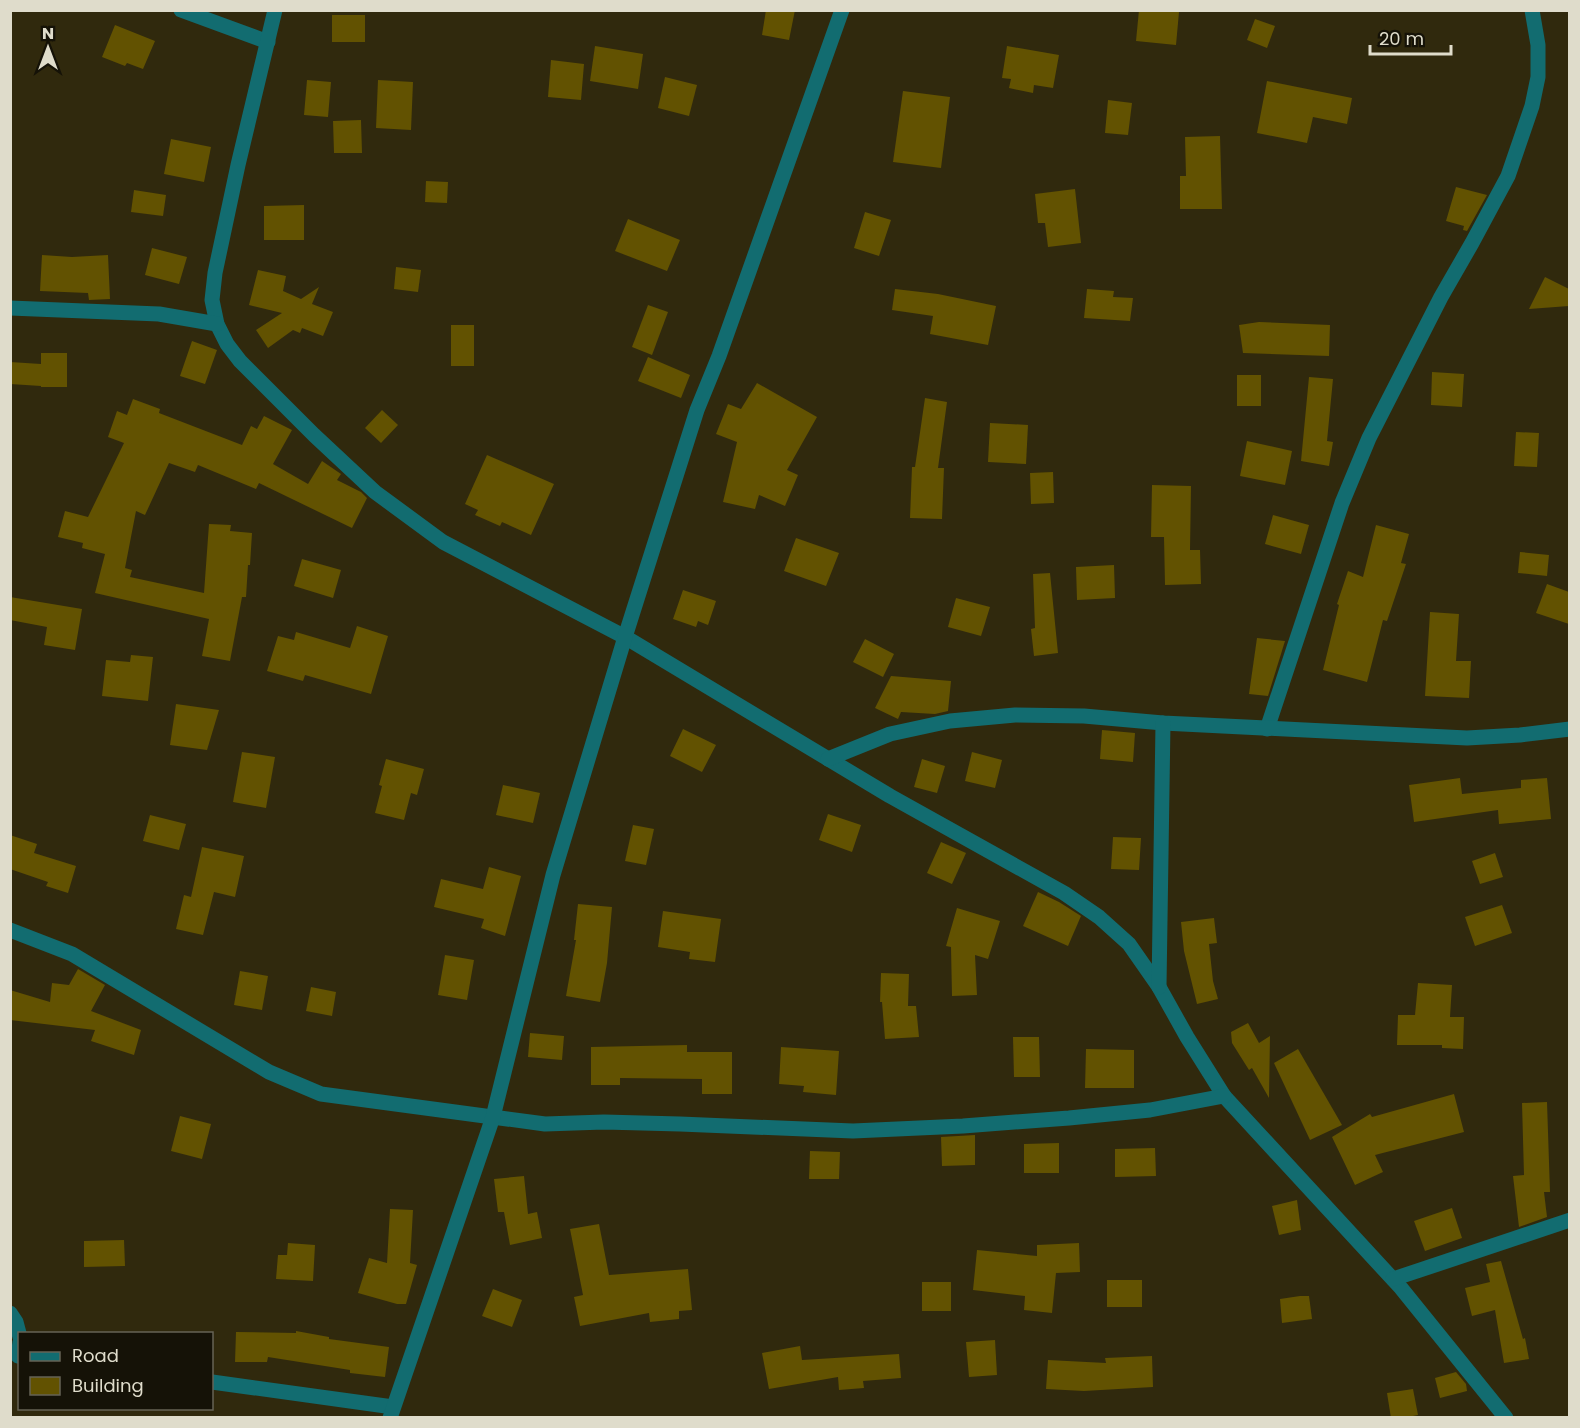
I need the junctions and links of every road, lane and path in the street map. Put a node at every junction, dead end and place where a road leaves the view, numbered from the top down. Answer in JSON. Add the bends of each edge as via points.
{"nodes":[{"id":1,"x":181,"y":10,"type":"edge"},
{"id":2,"x":275,"y":10,"type":"edge"},
{"id":3,"x":842,"y":10,"type":"edge"},
{"id":4,"x":1532,"y":10,"type":"edge"},
{"id":5,"x":268,"y":42,"type":"junction"},
{"id":6,"x":10,"y":308,"type":"edge"},
{"id":7,"x":217,"y":324,"type":"junction"},
{"id":8,"x":625,"y":637,"type":"junction"},
{"id":9,"x":1163,"y":723,"type":"junction"},
{"id":10,"x":1267,"y":729,"type":"junction"},
{"id":11,"x":1569,"y":729,"type":"edge"},
{"id":12,"x":828,"y":759,"type":"junction"},
{"id":13,"x":10,"y":930,"type":"edge"},
{"id":14,"x":1159,"y":987,"type":"junction"},
{"id":15,"x":1224,"y":1096,"type":"junction"},
{"id":16,"x":493,"y":1117,"type":"junction"},
{"id":17,"x":1569,"y":1220,"type":"edge"},
{"id":18,"x":1393,"y":1279,"type":"junction"},
{"id":19,"x":10,"y":1313,"type":"edge"},
{"id":20,"x":19,"y":1332,"type":"edge"},
{"id":21,"x":213,"y":1382,"type":"edge"},
{"id":22,"x":391,"y":1412,"type":"edge"},
{"id":23,"x":1506,"y":1418,"type":"edge"}],
"edges":[{"from":1,"to":5,"type":"street"},
{"from":2,"to":5,"type":"street"},
{"from":3,"to":8,"type":"street","via":[[719,356],[696,410]]},
{"from":4,"to":10,"type":"street","via":[[1538,77],[1508,176],[1369,438],[1342,503]]},
{"from":5,"to":7,"type":"street","via":[[215,273],[212,300]]},
{"from":6,"to":7,"type":"street","via":[[159,314]]},
{"from":7,"to":8,"type":"street","via":[[240,362],[375,492],[443,542]]},
{"from":8,"to":12,"type":"street"},
{"from":8,"to":16,"type":"street","via":[[553,875]]},
{"from":9,"to":10,"type":"street"},
{"from":9,"to":12,"type":"street","via":[[1016,715],[950,721],[890,734]]},
{"from":9,"to":14,"type":"street"},
{"from":10,"to":11,"type":"street","via":[[1467,738]]},
{"from":12,"to":14,"type":"street","via":[[1064,892],[1129,944]]},
{"from":13,"to":16,"type":"street","via":[[72,954],[269,1072],[321,1094]]},
{"from":14,"to":15,"type":"street"},
{"from":15,"to":16,"type":"street","via":[[1150,1110],[1080,1117],[853,1131],[604,1122],[545,1124]]},
{"from":15,"to":18,"type":"street"},
{"from":16,"to":22,"type":"street"},
{"from":17,"to":18,"type":"street"},
{"from":18,"to":23,"type":"street"},
{"from":19,"to":20,"type":"street"},
{"from":21,"to":22,"type":"street"}]}
